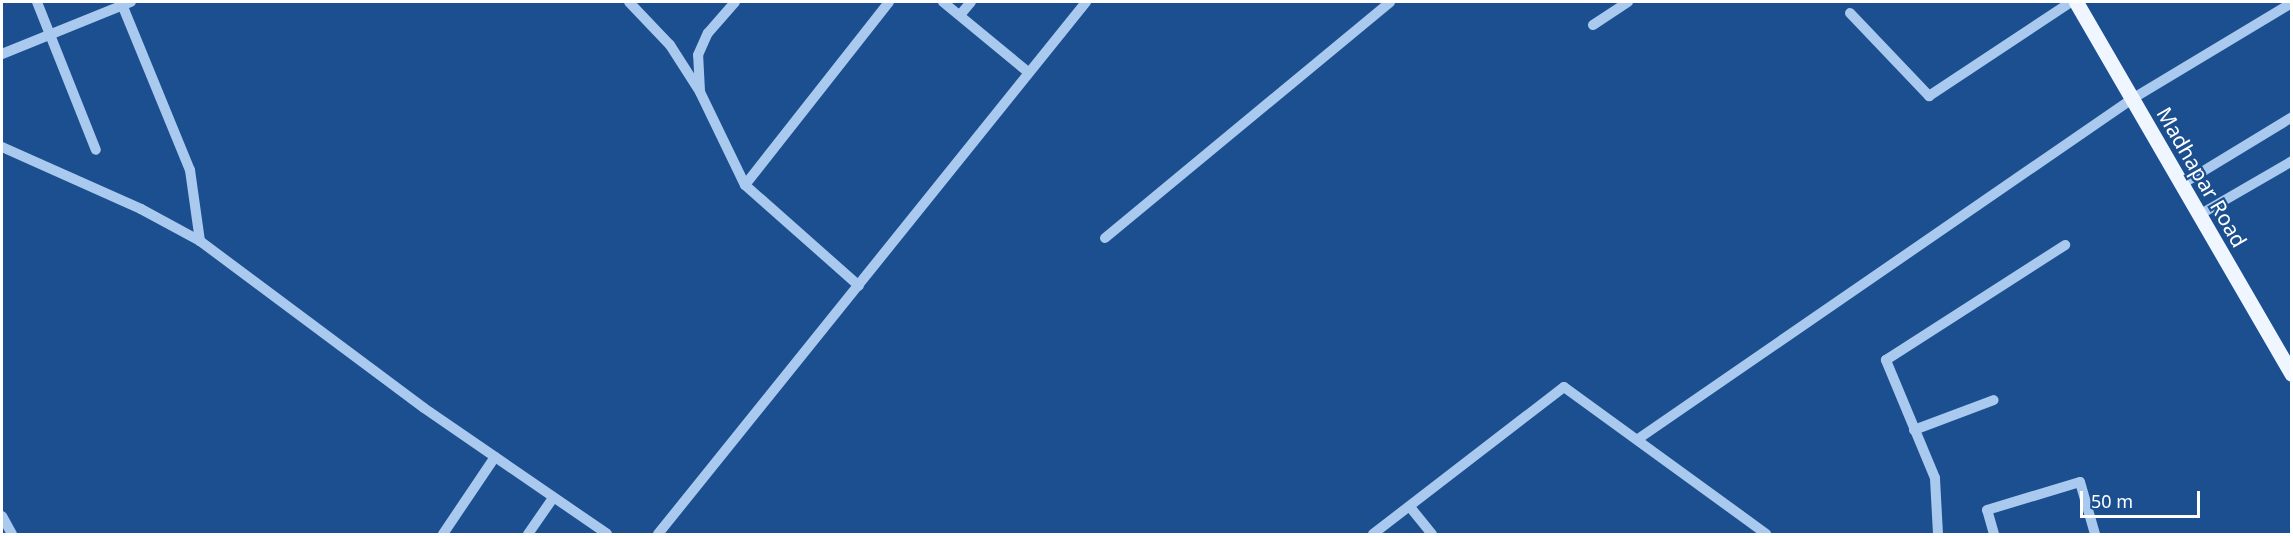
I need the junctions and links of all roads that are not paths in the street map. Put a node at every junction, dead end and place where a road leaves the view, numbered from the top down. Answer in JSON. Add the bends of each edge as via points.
{"nodes":[{"id":1,"x":37,"y":2,"type":"edge"},
{"id":2,"x":629,"y":2,"type":"edge"},
{"id":3,"x":735,"y":2,"type":"edge"},
{"id":4,"x":889,"y":2,"type":"edge"},
{"id":5,"x":943,"y":2,"type":"edge"},
{"id":6,"x":970,"y":2,"type":"edge"},
{"id":7,"x":1086,"y":2,"type":"edge"},
{"id":8,"x":1390,"y":2,"type":"edge"},
{"id":9,"x":1628,"y":2,"type":"edge"},
{"id":10,"x":2071,"y":2,"type":"edge"},
{"id":11,"x":2076,"y":2,"type":"edge"},
{"id":12,"x":125,"y":3,"type":"edge"},
{"id":13,"x":2292,"y":3,"type":"edge"},
{"id":14,"x":1850,"y":13,"type":"dead end"},
{"id":15,"x":960,"y":15,"type":"junction"},
{"id":16,"x":1593,"y":25,"type":"dead end"},
{"id":17,"x":50,"y":34,"type":"junction"},
{"id":18,"x":2,"y":54,"type":"edge"},
{"id":19,"x":1028,"y":72,"type":"junction"},
{"id":20,"x":700,"y":92,"type":"junction"},
{"id":21,"x":2132,"y":99,"type":"junction"},
{"id":22,"x":2292,"y":117,"type":"edge"},
{"id":23,"x":2,"y":147,"type":"edge"},
{"id":24,"x":96,"y":150,"type":"dead end"},
{"id":25,"x":2292,"y":161,"type":"edge"},
{"id":26,"x":2182,"y":184,"type":"junction"},
{"id":27,"x":746,"y":185,"type":"junction"},
{"id":28,"x":2199,"y":215,"type":"junction"},
{"id":29,"x":1105,"y":238,"type":"dead end"},
{"id":30,"x":200,"y":241,"type":"junction"},
{"id":31,"x":2065,"y":245,"type":"dead end"},
{"id":32,"x":859,"y":286,"type":"junction"},
{"id":33,"x":2292,"y":374,"type":"edge"},
{"id":34,"x":1994,"y":400,"type":"dead end"},
{"id":35,"x":1914,"y":430,"type":"junction"},
{"id":36,"x":1638,"y":439,"type":"junction"},
{"id":37,"x":495,"y":457,"type":"junction"},
{"id":38,"x":553,"y":498,"type":"junction"},
{"id":39,"x":1410,"y":507,"type":"junction"},
{"id":40,"x":2,"y":516,"type":"edge"},
{"id":41,"x":12,"y":534,"type":"edge"},
{"id":42,"x":443,"y":534,"type":"edge"},
{"id":43,"x":528,"y":534,"type":"edge"},
{"id":44,"x":607,"y":534,"type":"edge"},
{"id":45,"x":658,"y":534,"type":"edge"},
{"id":46,"x":1373,"y":534,"type":"edge"},
{"id":47,"x":1431,"y":534,"type":"edge"},
{"id":48,"x":1767,"y":534,"type":"edge"},
{"id":49,"x":1938,"y":534,"type":"edge"},
{"id":50,"x":1994,"y":534,"type":"edge"},
{"id":51,"x":2095,"y":534,"type":"edge"}],
"edges":[{"from":1,"to":17,"type":"street"},
{"from":2,"to":20,"type":"street","via":[[670,45]]},
{"from":3,"to":20,"type":"street","via":[[708,33],[698,55]]},
{"from":4,"to":27,"type":"street"},
{"from":5,"to":15,"type":"street"},
{"from":6,"to":15,"type":"street"},
{"from":7,"to":19,"type":"street"},
{"from":8,"to":29,"type":"street"},
{"from":9,"to":16,"type":"street"},
{"from":10,"to":14,"type":"street","via":[[1929,96]]},
{"from":11,"to":21,"type":"main road","name":"Madhapar Road"},
{"from":12,"to":17,"type":"street"},
{"from":12,"to":30,"type":"street","via":[[190,170]]},
{"from":13,"to":21,"type":"street"},
{"from":15,"to":19,"type":"street"},
{"from":17,"to":18,"type":"street"},
{"from":17,"to":24,"type":"street"},
{"from":19,"to":32,"type":"street"},
{"from":20,"to":27,"type":"street"},
{"from":21,"to":26,"type":"main road","name":"Madhapar Road"},
{"from":21,"to":36,"type":"street"},
{"from":22,"to":26,"type":"street"},
{"from":23,"to":30,"type":"street","via":[[141,209]]},
{"from":25,"to":28,"type":"street"},
{"from":26,"to":28,"type":"main road","name":"Madhapar Road"},
{"from":27,"to":32,"type":"street"},
{"from":28,"to":33,"type":"main road","name":"Madhapar Road"},
{"from":30,"to":37,"type":"street"},
{"from":31,"to":35,"type":"street","via":[[1886,360]]},
{"from":32,"to":45,"type":"street"},
{"from":34,"to":35,"type":"street"},
{"from":35,"to":49,"type":"street","via":[[1935,478]]},
{"from":36,"to":39,"type":"street","via":[[1564,387]]},
{"from":36,"to":48,"type":"street"},
{"from":37,"to":38,"type":"street"},
{"from":37,"to":42,"type":"street"},
{"from":38,"to":43,"type":"street"},
{"from":38,"to":44,"type":"street"},
{"from":39,"to":46,"type":"street"},
{"from":39,"to":47,"type":"street"},
{"from":40,"to":41,"type":"street"},
{"from":50,"to":51,"type":"street","via":[[1987,510],[2080,482]]}]}
